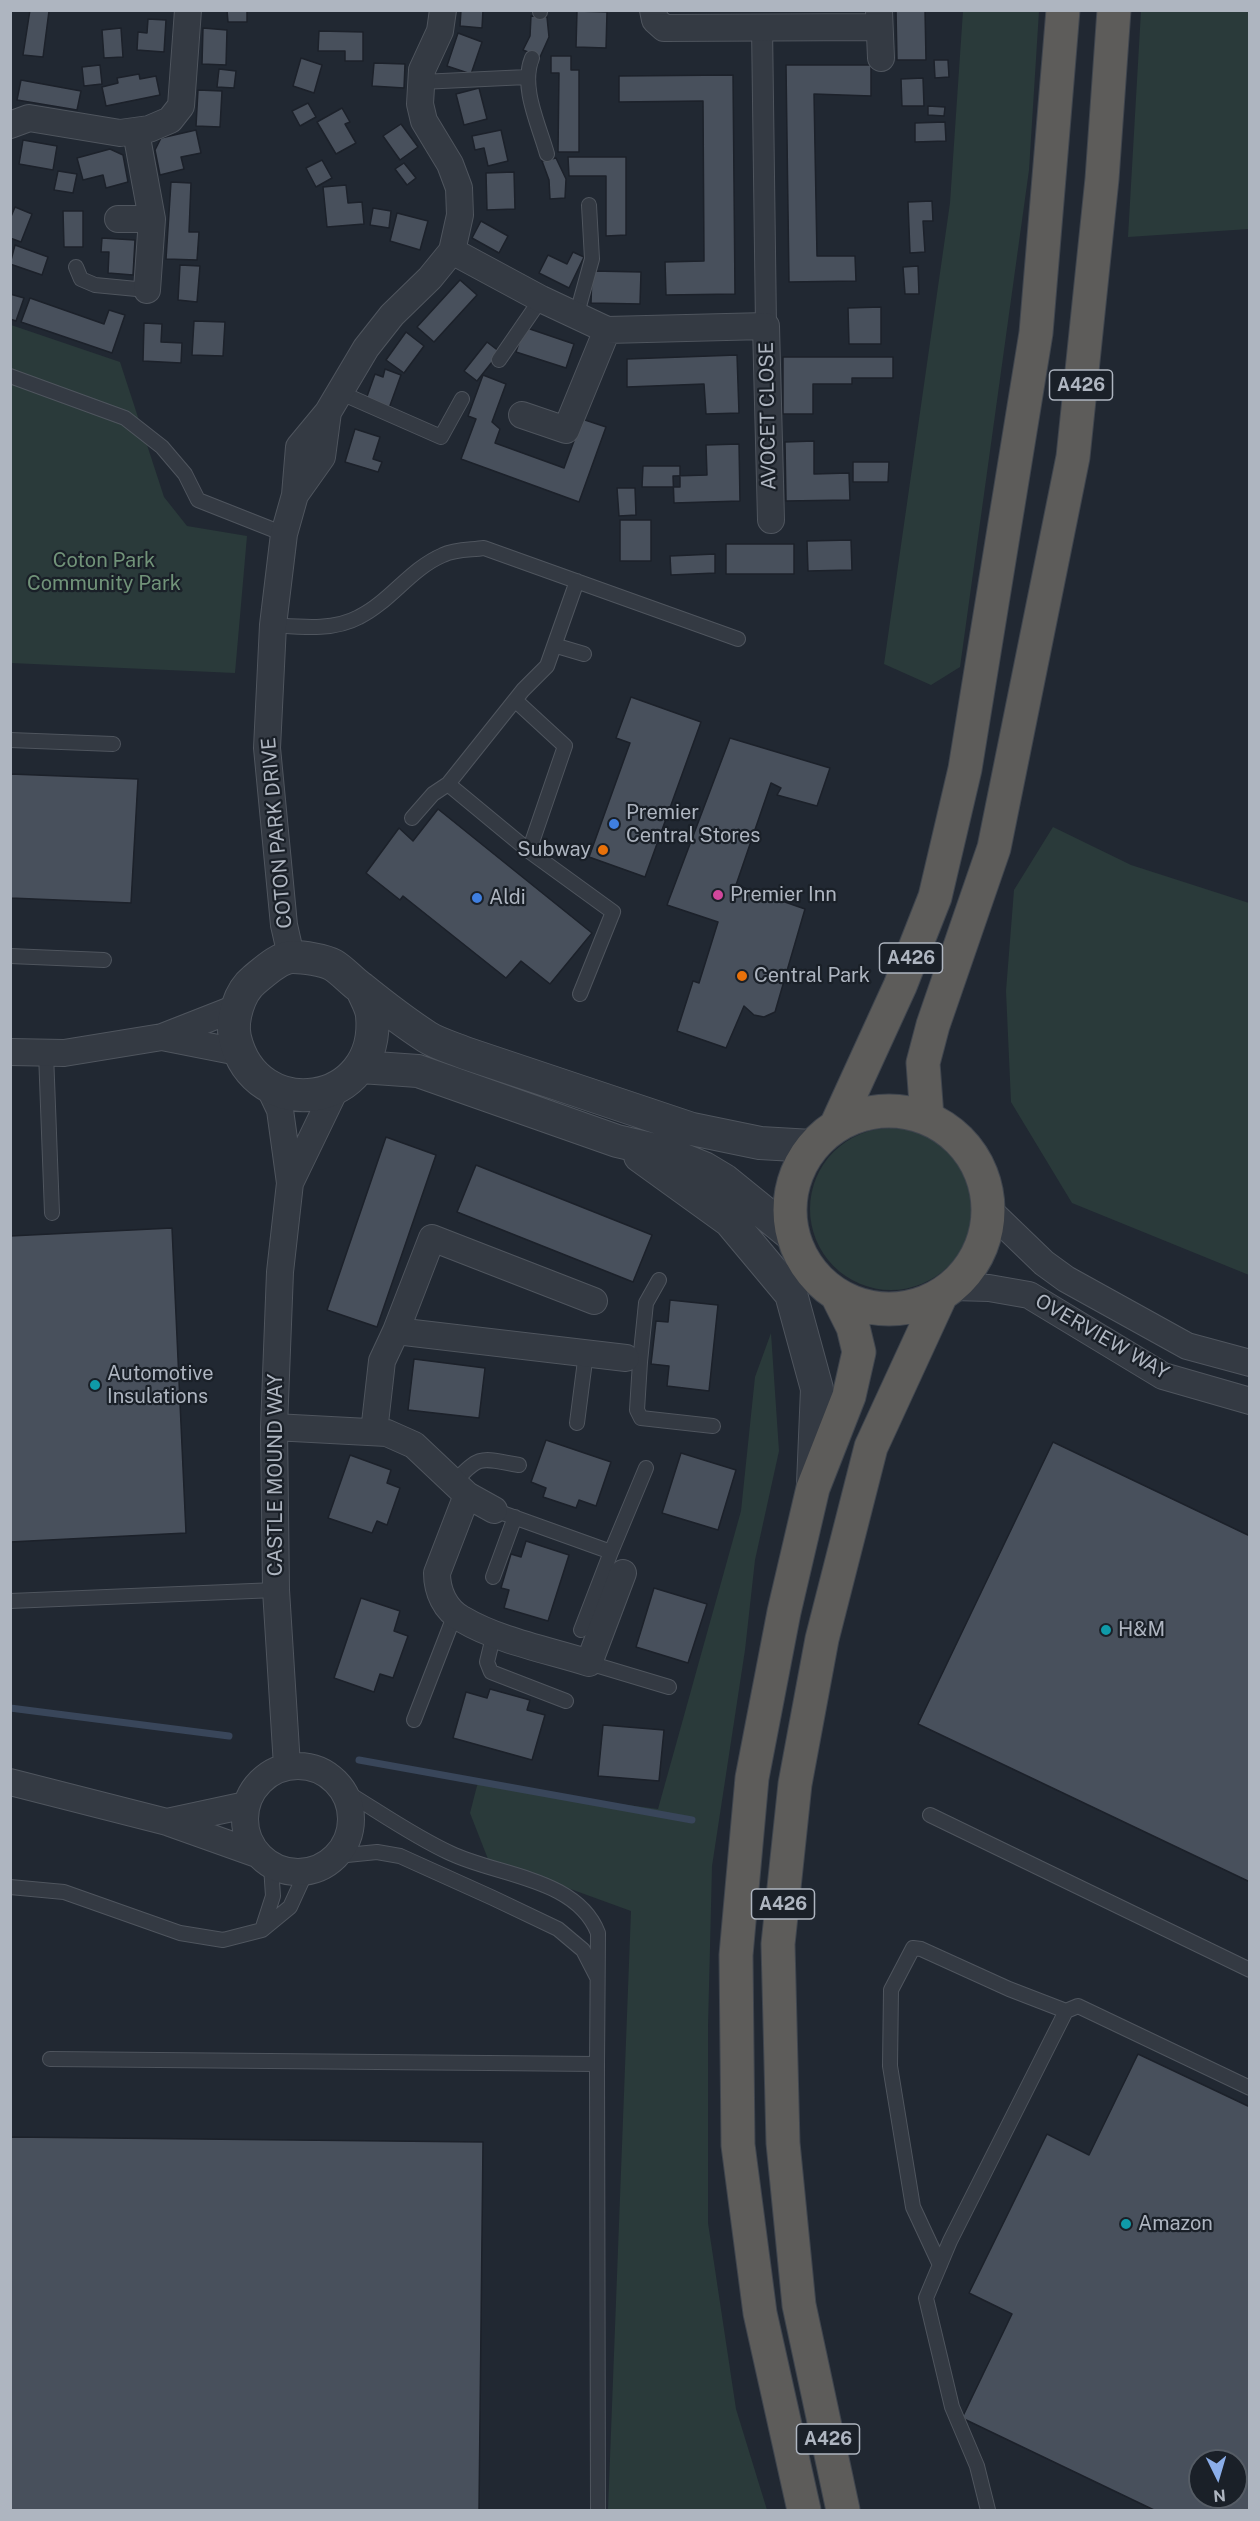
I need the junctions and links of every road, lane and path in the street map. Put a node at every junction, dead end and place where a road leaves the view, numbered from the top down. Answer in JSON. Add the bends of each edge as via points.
{"nodes":[{"id":1,"x":188,"y":10,"type":"edge"},
{"id":2,"x":443,"y":10,"type":"edge"},
{"id":3,"x":653,"y":10,"type":"edge"},
{"id":4,"x":1063,"y":10,"type":"edge"},
{"id":5,"x":1114,"y":10,"type":"edge"},
{"id":6,"x":879,"y":19,"type":"edge"},
{"id":7,"x":762,"y":26,"type":"junction"},
{"id":8,"x":532,"y":58,"type":"dead end"},
{"id":9,"x":881,"y":58,"type":"dead end"},
{"id":10,"x":527,"y":77,"type":"junction"},
{"id":11,"x":421,"y":82,"type":"junction"},
{"id":12,"x":10,"y":126,"type":"edge"},
{"id":13,"x":136,"y":132,"type":"junction"},
{"id":14,"x":548,"y":154,"type":"dead end"},
{"id":15,"x":589,"y":205,"type":"dead end"},
{"id":16,"x":118,"y":219,"type":"dead end"},
{"id":17,"x":152,"y":219,"type":"junction"},
{"id":18,"x":452,"y":251,"type":"junction"},
{"id":19,"x":76,"y":267,"type":"dead end"},
{"id":20,"x":147,"y":290,"type":"joint"},
{"id":21,"x":541,"y":299,"type":"junction"},
{"id":22,"x":576,"y":317,"type":"junction"},
{"id":23,"x":766,"y":326,"type":"junction"},
{"id":24,"x":607,"y":330,"type":"junction"},
{"id":25,"x":499,"y":360,"type":"dead end"},
{"id":26,"x":10,"y":376,"type":"edge"},
{"id":27,"x":462,"y":399,"type":"dead end"},
{"id":28,"x":334,"y":403,"type":"junction"},
{"id":29,"x":522,"y":415,"type":"dead end"},
{"id":30,"x":771,"y":520,"type":"dead end"},
{"id":31,"x":284,"y":534,"type":"junction"},
{"id":32,"x":577,"y":581,"type":"junction"},
{"id":33,"x":273,"y":625,"type":"junction"},
{"id":34,"x":738,"y":639,"type":"dead end"},
{"id":35,"x":557,"y":645,"type":"junction"},
{"id":36,"x":584,"y":654,"type":"dead end"},
{"id":37,"x":516,"y":700,"type":"junction"},
{"id":38,"x":10,"y":740,"type":"edge"},
{"id":39,"x":113,"y":744,"type":"dead end"},
{"id":40,"x":448,"y":784,"type":"junction"},
{"id":41,"x":411,"y":818,"type":"dead end"},
{"id":42,"x":529,"y":850,"type":"junction"},
{"id":43,"x":10,"y":956,"type":"edge"},
{"id":44,"x":291,"y":956,"type":"junction"},
{"id":45,"x":104,"y":960,"type":"dead end"},
{"id":46,"x":362,"y":989,"type":"junction"},
{"id":47,"x":580,"y":994,"type":"dead end"},
{"id":48,"x":236,"y":1008,"type":"junction"},
{"id":49,"x":162,"y":1037,"type":"junction"},
{"id":50,"x":10,"y":1052,"type":"edge"},
{"id":51,"x":238,"y":1052,"type":"junction"},
{"id":52,"x":46,"y":1053,"type":"junction"},
{"id":53,"x":361,"y":1067,"type":"junction"},
{"id":54,"x":270,"y":1089,"type":"junction"},
{"id":55,"x":335,"y":1090,"type":"junction"},
{"id":56,"x":927,"y":1117,"type":"junction"},
{"id":57,"x":824,"y":1136,"type":"junction"},
{"id":58,"x":617,"y":1141,"type":"junction"},
{"id":59,"x":290,"y":1183,"type":"junction"},
{"id":60,"x":990,"y":1211,"type":"junction"},
{"id":61,"x":52,"y":1213,"type":"dead end"},
{"id":62,"x":793,"y":1236,"type":"junction"},
{"id":63,"x":659,"y":1280,"type":"dead end"},
{"id":64,"x":947,"y":1291,"type":"junction"},
{"id":65,"x":837,"y":1295,"type":"junction"},
{"id":66,"x":594,"y":1301,"type":"dead end"},
{"id":67,"x":396,"y":1331,"type":"junction"},
{"id":68,"x":586,"y":1353,"type":"junction"},
{"id":69,"x":633,"y":1360,"type":"junction"},
{"id":70,"x":1250,"y":1363,"type":"edge"},
{"id":71,"x":1250,"y":1401,"type":"edge"},
{"id":72,"x":577,"y":1423,"type":"dead end"},
{"id":73,"x":713,"y":1426,"type":"dead end"},
{"id":74,"x":274,"y":1427,"type":"junction"},
{"id":75,"x":374,"y":1432,"type":"junction"},
{"id":76,"x":519,"y":1465,"type":"dead end"},
{"id":77,"x":646,"y":1468,"type":"dead end"},
{"id":78,"x":461,"y":1488,"type":"junction"},
{"id":79,"x":813,"y":1488,"type":"junction"},
{"id":80,"x":504,"y":1513,"type":"junction"},
{"id":81,"x":617,"y":1562,"type":"junction"},
{"id":82,"x":493,"y":1577,"type":"dead end"},
{"id":83,"x":276,"y":1590,"type":"junction"},
{"id":84,"x":10,"y":1601,"type":"edge"},
{"id":85,"x":455,"y":1614,"type":"junction"},
{"id":86,"x":580,"y":1630,"type":"dead end"},
{"id":87,"x":494,"y":1633,"type":"junction"},
{"id":88,"x":588,"y":1663,"type":"junction"},
{"id":89,"x":669,"y":1687,"type":"dead end"},
{"id":90,"x":566,"y":1701,"type":"dead end"},
{"id":91,"x":414,"y":1719,"type":"dead end"},
{"id":92,"x":287,"y":1766,"type":"junction"},
{"id":93,"x":10,"y":1782,"type":"edge"},
{"id":94,"x":343,"y":1790,"type":"junction"},
{"id":95,"x":246,"y":1804,"type":"junction"},
{"id":96,"x":930,"y":1815,"type":"dead end"},
{"id":97,"x":167,"y":1822,"type":"junction"},
{"id":98,"x":337,"y":1856,"type":"junction"},
{"id":99,"x":264,"y":1860,"type":"junction"},
{"id":100,"x":306,"y":1872,"type":"junction"},
{"id":101,"x":10,"y":1887,"type":"edge"},
{"id":102,"x":262,"y":1930,"type":"junction"},
{"id":103,"x":1250,"y":1970,"type":"edge"},
{"id":104,"x":600,"y":1981,"type":"junction"},
{"id":105,"x":1066,"y":2011,"type":"junction"},
{"id":106,"x":50,"y":2059,"type":"dead end"},
{"id":107,"x":597,"y":2064,"type":"junction"},
{"id":108,"x":1250,"y":2088,"type":"edge"},
{"id":109,"x":940,"y":2265,"type":"junction"},
{"id":110,"x":598,"y":2511,"type":"edge"},
{"id":111,"x":804,"y":2511,"type":"edge"},
{"id":112,"x":843,"y":2511,"type":"edge"},
{"id":113,"x":988,"y":2511,"type":"edge"}],
"edges":[{"from":1,"to":13,"type":"street","via":[[181,106],[170,120]]},
{"from":2,"to":11,"type":"street","name":"COTON PARK DRIVE","via":[[440,31],[422,70]]},
{"from":3,"to":7,"type":"street","via":[[655,20],[664,28]]},
{"from":4,"to":57,"type":"highway","number":"A426","via":[[1036,333],[962,782],[935,897],[900,987]]},
{"from":5,"to":56,"type":"highway","number":"A426","via":[[1102,179],[1073,457],[994,848],[923,1063]]},
{"from":6,"to":7,"type":"street"},
{"from":6,"to":9,"type":"street"},
{"from":7,"to":23,"type":"street"},
{"from":8,"to":10,"type":"lane"},
{"from":10,"to":11,"type":"lane"},
{"from":10,"to":14,"type":"lane"},
{"from":11,"to":18,"type":"street","name":"COTON PARK DRIVE","via":[[424,121],[450,164],[459,188],[460,214]]},
{"from":12,"to":13,"type":"street","via":[[29,118],[120,133]]},
{"from":13,"to":17,"type":"street"},
{"from":15,"to":22,"type":"lane","via":[[592,259]]},
{"from":16,"to":17,"type":"street"},
{"from":17,"to":20,"type":"street"},
{"from":18,"to":21,"type":"street","name":"AVOCET CLOSE"},
{"from":18,"to":28,"type":"street","name":"COTON PARK DRIVE","via":[[366,348]]},
{"from":19,"to":20,"type":"lane","via":[[81,279],[95,285]]},
{"from":21,"to":22,"type":"street","name":"AVOCET CLOSE"},
{"from":21,"to":25,"type":"lane"},
{"from":22,"to":24,"type":"street","name":"AVOCET CLOSE"},
{"from":23,"to":24,"type":"street","name":"AVOCET CLOSE"},
{"from":23,"to":30,"type":"street","name":"AVOCET CLOSE"},
{"from":24,"to":29,"type":"street","via":[[566,430]]},
{"from":26,"to":31,"type":"lane","via":[[125,418],[162,447],[185,474],[198,500]]},
{"from":27,"to":28,"type":"lane","via":[[441,436]]},
{"from":28,"to":31,"type":"street","name":"COTON PARK DRIVE","via":[[322,457],[295,495]]},
{"from":31,"to":33,"type":"street","name":"COTON PARK DRIVE"},
{"from":32,"to":33,"type":"lane","via":[[484,548],[445,553],[416,570],[382,603],[357,619],[321,627]]},
{"from":32,"to":34,"type":"lane"},
{"from":32,"to":35,"type":"lane"},
{"from":33,"to":44,"type":"street","name":"COTON PARK DRIVE","via":[[267,748],[284,925]]},
{"from":35,"to":36,"type":"lane"},
{"from":35,"to":37,"type":"lane","via":[[548,666]]},
{"from":37,"to":40,"type":"lane"},
{"from":37,"to":42,"type":"lane","via":[[566,746]]},
{"from":38,"to":39,"type":"lane"},
{"from":40,"to":41,"type":"lane"},
{"from":40,"to":42,"type":"lane"},
{"from":42,"to":47,"type":"lane","via":[[613,912]]},
{"from":43,"to":45,"type":"lane"},
{"from":44,"to":46,"type":"street","via":[[331,964]]},
{"from":44,"to":48,"type":"street","via":[[249,984]]},
{"from":46,"to":53,"type":"street","via":[[372,1013],[370,1049]]},
{"from":46,"to":57,"type":"street","via":[[429,1038],[692,1129],[760,1143]]},
{"from":48,"to":49,"type":"street"},
{"from":48,"to":51,"type":"street","via":[[234,1034]]},
{"from":49,"to":51,"type":"street"},
{"from":49,"to":52,"type":"street"},
{"from":50,"to":52,"type":"street"},
{"from":51,"to":54,"type":"street","via":[[248,1070]]},
{"from":52,"to":61,"type":"lane"},
{"from":53,"to":55,"type":"street"},
{"from":53,"to":58,"type":"street","via":[[418,1071]]},
{"from":54,"to":55,"type":"street","via":[[308,1097]]},
{"from":54,"to":59,"type":"street","name":"CASTLE MOUND WAY","via":[[280,1110]]},
{"from":55,"to":59,"type":"street","name":"CASTLE MOUND WAY"},
{"from":56,"to":57,"type":"highway","via":[[896,1110],[865,1113]]},
{"from":56,"to":60,"type":"highway","via":[[953,1132],[973,1155],[986,1182]]},
{"from":57,"to":62,"type":"highway","via":[[796,1174],[789,1205]]},
{"from":58,"to":62,"type":"street","via":[[664,1152],[704,1168]]},
{"from":58,"to":79,"type":"street","via":[[730,1221],[791,1294],[816,1389]]},
{"from":59,"to":74,"type":"street","name":"CASTLE MOUND WAY","via":[[280,1272]]},
{"from":60,"to":64,"type":"highway","via":[[981,1249],[972,1266]]},
{"from":60,"to":70,"type":"street","name":"OVERVIEW WAY","via":[[1066,1279],[1187,1346]]},
{"from":62,"to":65,"type":"highway","via":[[803,1260],[818,1280]]},
{"from":63,"to":69,"type":"lane","via":[[646,1303]]},
{"from":64,"to":65,"type":"highway","via":[[916,1306],[889,1310],[862,1306]]},
{"from":64,"to":71,"type":"street","name":"OVERVIEW WAY","via":[[989,1288],[1029,1296],[1163,1376]]},
{"from":64,"to":112,"type":"highway","number":"A426","via":[[872,1447],[822,1639],[795,1784],[778,1944],[783,2143],[799,2305]]},
{"from":65,"to":79,"type":"highway","number":"A426","via":[[853,1327],[859,1353],[849,1396]]},
{"from":66,"to":67,"type":"street","via":[[432,1238]]},
{"from":67,"to":68,"type":"street"},
{"from":67,"to":75,"type":"street","via":[[382,1361]]},
{"from":68,"to":69,"type":"street"},
{"from":68,"to":72,"type":"lane"},
{"from":69,"to":73,"type":"lane","via":[[641,1418]]},
{"from":74,"to":75,"type":"street"},
{"from":74,"to":83,"type":"street","name":"CASTLE MOUND WAY"},
{"from":75,"to":78,"type":"street","via":[[387,1433],[414,1445]]},
{"from":76,"to":78,"type":"lane","via":[[485,1459],[472,1463]]},
{"from":77,"to":81,"type":"lane"},
{"from":78,"to":80,"type":"street"},
{"from":78,"to":85,"type":"street","via":[[437,1573],[437,1586]]},
{"from":79,"to":111,"type":"highway","number":"A426","via":[[752,1778],[736,1955],[738,2145],[760,2313]]},
{"from":80,"to":81,"type":"lane"},
{"from":80,"to":82,"type":"lane"},
{"from":81,"to":86,"type":"lane"},
{"from":81,"to":88,"type":"street"},
{"from":83,"to":84,"type":"lane"},
{"from":83,"to":92,"type":"street","name":"CASTLE MOUND WAY"},
{"from":85,"to":87,"type":"street"},
{"from":85,"to":91,"type":"lane"},
{"from":87,"to":88,"type":"street"},
{"from":87,"to":90,"type":"lane","via":[[487,1662],[491,1672]]},
{"from":88,"to":89,"type":"lane"},
{"from":92,"to":94,"type":"street","via":[[319,1770]]},
{"from":92,"to":95,"type":"street","via":[[266,1776]]},
{"from":93,"to":97,"type":"street"},
{"from":94,"to":98,"type":"street","via":[[350,1806],[351,1824],[347,1841]]},
{"from":94,"to":104,"type":"lane","via":[[451,1854],[527,1879],[577,1902],[592,1917],[598,1934]]},
{"from":95,"to":97,"type":"street"},
{"from":95,"to":99,"type":"street","via":[[244,1822],[248,1839]]},
{"from":96,"to":103,"type":"lane"},
{"from":97,"to":99,"type":"street"},
{"from":98,"to":100,"type":"street","via":[[323,1867]]},
{"from":98,"to":104,"type":"lane","via":[[377,1852],[400,1857],[558,1929],[584,1950]]},
{"from":99,"to":100,"type":"street","via":[[288,1872]]},
{"from":99,"to":102,"type":"lane","via":[[273,1896]]},
{"from":100,"to":102,"type":"lane","via":[[290,1907]]},
{"from":101,"to":102,"type":"lane","via":[[64,1892],[180,1933],[223,1940]]},
{"from":104,"to":107,"type":"lane"},
{"from":105,"to":108,"type":"lane","via":[[1078,2006]]},
{"from":105,"to":109,"type":"lane"},
{"from":105,"to":109,"type":"lane","via":[[913,1948],[891,1990],[890,2066],[913,2207]]},
{"from":106,"to":107,"type":"lane"},
{"from":107,"to":110,"type":"lane"},
{"from":109,"to":113,"type":"lane","via":[[926,2298],[952,2407],[977,2466]]}]}
